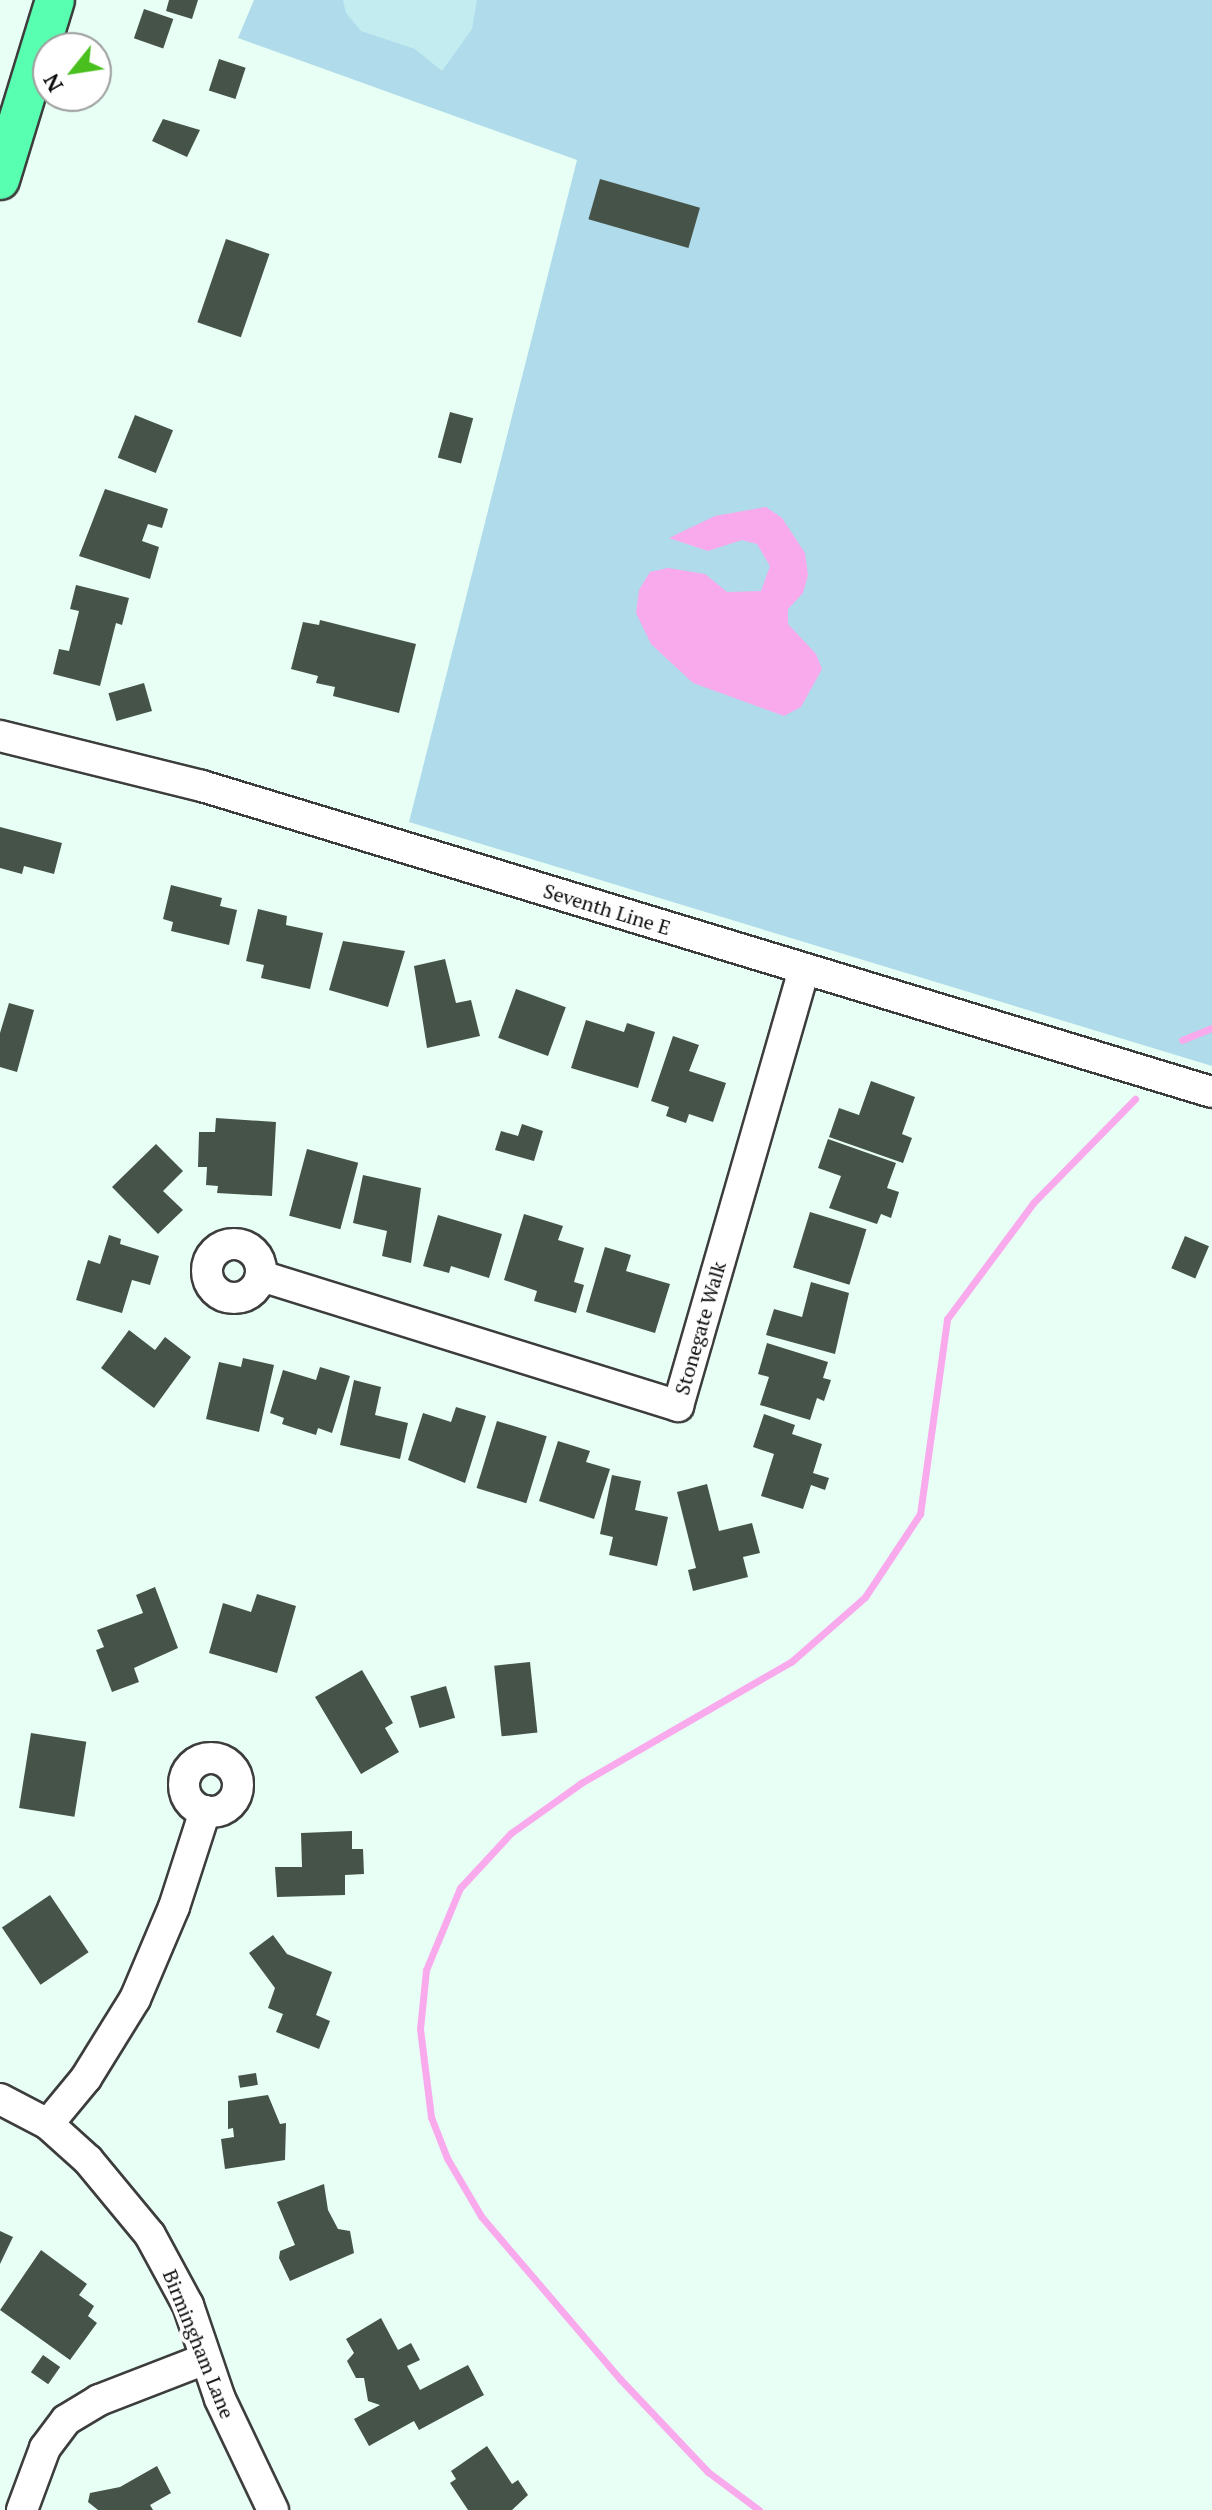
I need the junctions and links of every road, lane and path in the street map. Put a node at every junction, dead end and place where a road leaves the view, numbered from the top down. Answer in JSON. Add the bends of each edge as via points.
{"nodes":[{"id":1,"x":55,"y":0,"type":"edge"},
{"id":2,"x":0,"y":180,"type":"edge"},
{"id":3,"x":0,"y":736,"type":"edge"},
{"id":4,"x":804,"y":969,"type":"junction"},
{"id":5,"x":1212,"y":1092,"type":"edge"},
{"id":6,"x":261,"y":1276,"type":"dead end"},
{"id":7,"x":205,"y":1811,"type":"dead end"},
{"id":8,"x":0,"y":2099,"type":"edge"},
{"id":9,"x":48,"y":2124,"type":"junction"},
{"id":10,"x":205,"y":2359,"type":"junction"},
{"id":11,"x":22,"y":2510,"type":"edge"},
{"id":12,"x":273,"y":2510,"type":"edge"}],
"edges":[{"from":1,"to":2,"type":"main road"},
{"from":3,"to":4,"type":"street","name":"Seventh Line E","via":[[202,786]]},
{"from":4,"to":5,"type":"street","name":"Seventh Line E"},
{"from":4,"to":6,"type":"street","name":"Stonegate Walk","via":[[678,1406]]},
{"from":7,"to":9,"type":"street","via":[[170,1919],[135,1999],[86,2078]]},
{"from":8,"to":9,"type":"street","name":"Birmingham Lane"},
{"from":9,"to":10,"type":"street","name":"Birmingham Lane","via":[[121,2195],[150,2235],[188,2305]]},
{"from":10,"to":11,"type":"street","via":[[99,2400],[66,2420],[45,2448]]},
{"from":10,"to":12,"type":"street","name":"Birmingham Lane"}]}
